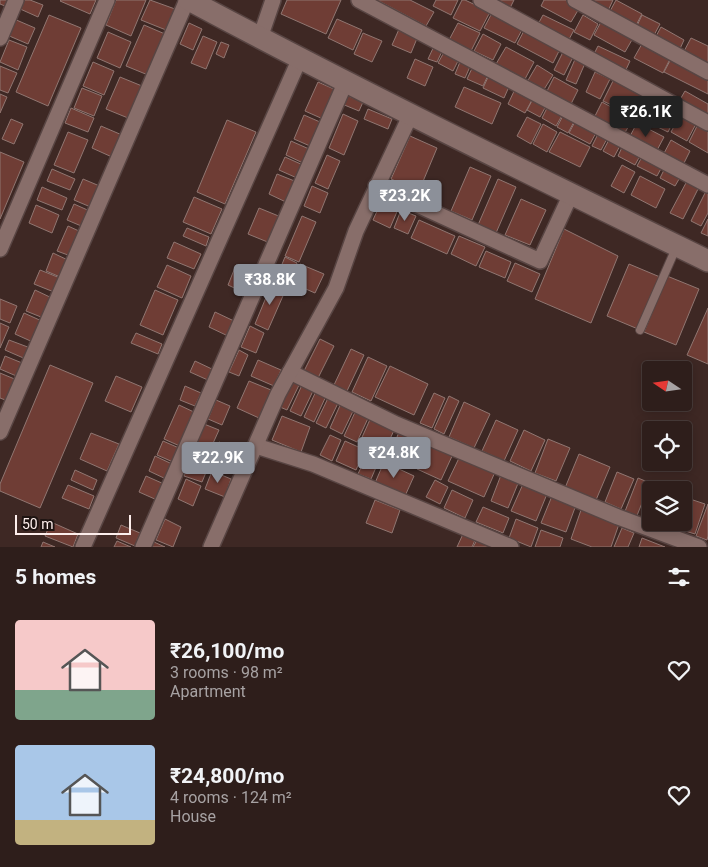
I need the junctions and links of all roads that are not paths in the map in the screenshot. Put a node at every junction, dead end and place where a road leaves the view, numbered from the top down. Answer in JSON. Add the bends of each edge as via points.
{"nodes":[{"id":1,"x":16,"y":0,"type":"edge"},
{"id":2,"x":107,"y":0,"type":"edge"},
{"id":3,"x":188,"y":0,"type":"edge"},
{"id":4,"x":273,"y":0,"type":"edge"},
{"id":5,"x":359,"y":0,"type":"edge"},
{"id":6,"x":481,"y":0,"type":"edge"},
{"id":7,"x":576,"y":0,"type":"edge"},
{"id":8,"x":0,"y":38,"type":"edge"},
{"id":9,"x":260,"y":38,"type":"junction"},
{"id":10,"x":300,"y":58,"type":"junction"},
{"id":11,"x":708,"y":72,"type":"edge"},
{"id":12,"x":346,"y":81,"type":"junction"},
{"id":13,"x":411,"y":114,"type":"junction"},
{"id":14,"x":708,"y":123,"type":"edge"},
{"id":15,"x":708,"y":185,"type":"edge"},
{"id":16,"x":376,"y":186,"type":"junction"},
{"id":17,"x":571,"y":194,"type":"junction"},
{"id":18,"x":677,"y":246,"type":"junction"},
{"id":19,"x":0,"y":250,"type":"edge"},
{"id":20,"x":708,"y":261,"type":"edge"},
{"id":21,"x":640,"y":330,"type":"dead end"},
{"id":22,"x":290,"y":372,"type":"junction"},
{"id":23,"x":0,"y":432,"type":"edge"},
{"id":24,"x":256,"y":446,"type":"junction"},
{"id":25,"x":83,"y":547,"type":"edge"},
{"id":26,"x":143,"y":547,"type":"edge"},
{"id":27,"x":211,"y":547,"type":"edge"},
{"id":28,"x":510,"y":547,"type":"edge"},
{"id":29,"x":699,"y":547,"type":"edge"}],
"edges":[{"from":1,"to":8,"type":"street"},
{"from":2,"to":19,"type":"street"},
{"from":3,"to":9,"type":"street"},
{"from":3,"to":23,"type":"street"},
{"from":4,"to":9,"type":"street"},
{"from":5,"to":15,"type":"street"},
{"from":6,"to":14,"type":"street"},
{"from":7,"to":11,"type":"street"},
{"from":9,"to":10,"type":"street"},
{"from":10,"to":12,"type":"street"},
{"from":10,"to":25,"type":"street"},
{"from":12,"to":13,"type":"street"},
{"from":12,"to":26,"type":"street"},
{"from":13,"to":16,"type":"street"},
{"from":13,"to":17,"type":"street"},
{"from":16,"to":17,"type":"street","via":[[540,261]]},
{"from":16,"to":22,"type":"street","via":[[336,288]]},
{"from":17,"to":18,"type":"street"},
{"from":18,"to":20,"type":"street"},
{"from":18,"to":21,"type":"lane"},
{"from":22,"to":24,"type":"street"},
{"from":22,"to":29,"type":"street","via":[[396,424],[618,517]]},
{"from":24,"to":27,"type":"street"},
{"from":24,"to":28,"type":"street","via":[[313,464]]}]}
